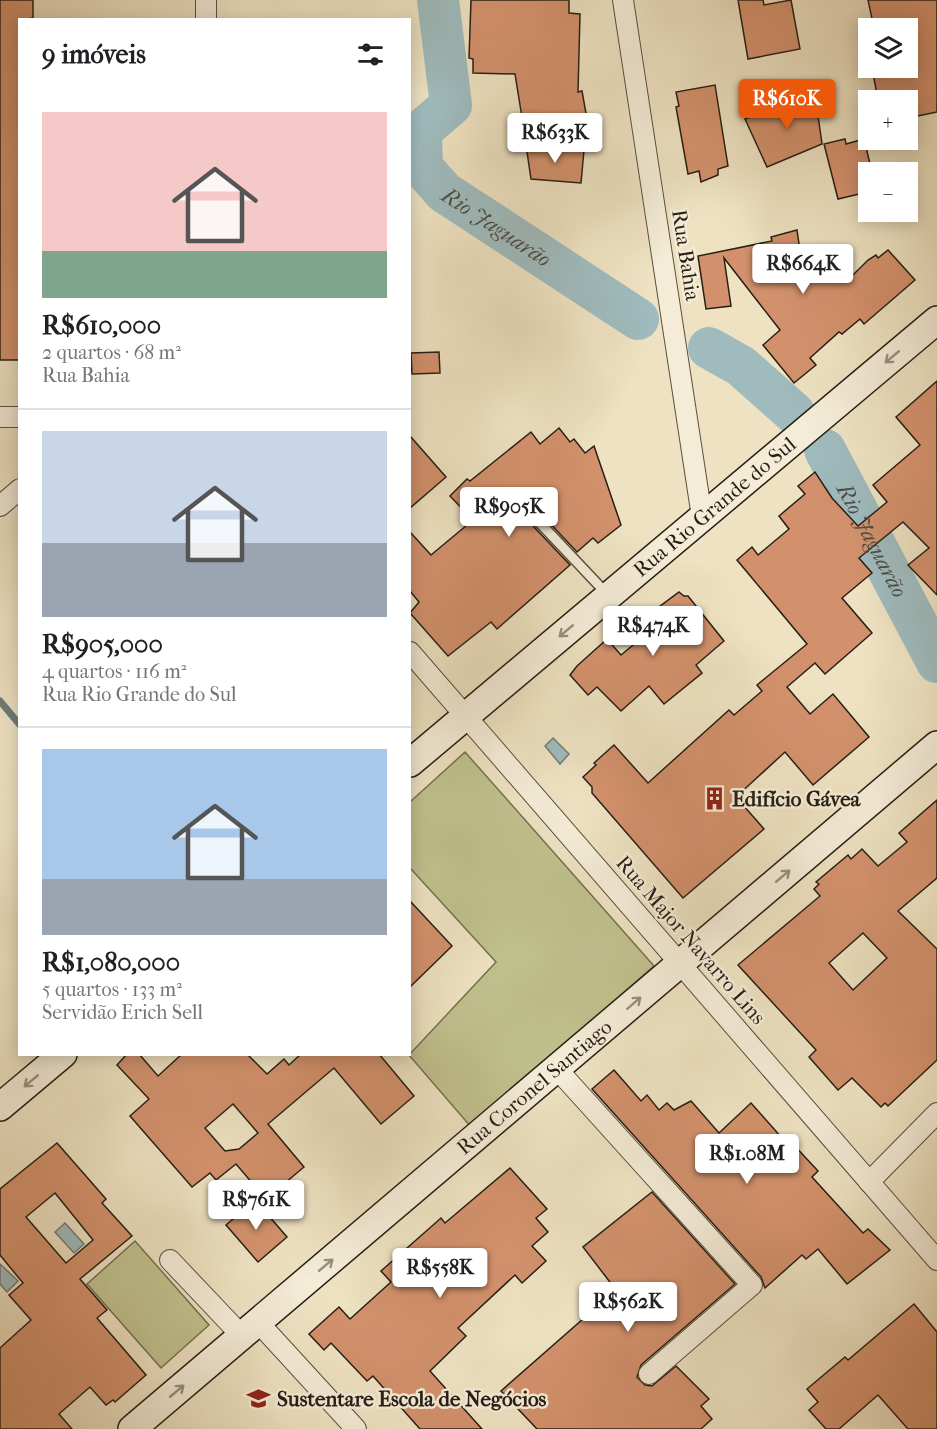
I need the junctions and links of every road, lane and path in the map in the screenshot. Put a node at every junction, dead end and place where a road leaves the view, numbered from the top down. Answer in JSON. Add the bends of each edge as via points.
{"nodes":[{"id":1,"x":206,"y":0,"type":"edge"},
{"id":2,"x":622,"y":0,"type":"edge"},
{"id":3,"x":206,"y":18,"type":"edge"},
{"id":4,"x":937,"y":320,"type":"edge"},
{"id":5,"x":0,"y":417,"type":"edge"},
{"id":6,"x":18,"y":417,"type":"edge"},
{"id":7,"x":18,"y":491,"type":"edge"},
{"id":8,"x":522,"y":504,"type":"dead end"},
{"id":9,"x":0,"y":506,"type":"edge"},
{"id":10,"x":702,"y":517,"type":"junction"},
{"id":11,"x":609,"y":596,"type":"junction"},
{"id":12,"x":411,"y":653,"type":"edge"},
{"id":13,"x":465,"y":716,"type":"junction"},
{"id":14,"x":937,"y":745,"type":"edge"},
{"id":15,"x":411,"y":762,"type":"edge"},
{"id":16,"x":680,"y":964,"type":"junction"},
{"id":17,"x":61,"y":1056,"type":"edge"},
{"id":18,"x":557,"y":1069,"type":"junction"},
{"id":19,"x":0,"y":1107,"type":"edge"},
{"id":20,"x":937,"y":1113,"type":"edge"},
{"id":21,"x":869,"y":1182,"type":"junction"},
{"id":22,"x":170,"y":1260,"type":"dead end"},
{"id":23,"x":937,"y":1260,"type":"edge"},
{"id":24,"x":250,"y":1329,"type":"junction"},
{"id":25,"x":649,"y":1374,"type":"dead end"},
{"id":26,"x":132,"y":1429,"type":"edge"},
{"id":27,"x":356,"y":1429,"type":"edge"}],
"edges":[{"from":1,"to":3,"type":"street"},
{"from":2,"to":10,"type":"street","name":"Rua Bahia"},
{"from":4,"to":10,"type":"main road","name":"Rua Rio Grande do Sul","one_way":true},
{"from":5,"to":6,"type":"street"},
{"from":7,"to":9,"type":"street"},
{"from":8,"to":11,"type":"lane"},
{"from":10,"to":11,"type":"main road","name":"Rua Rio Grande do Sul"},
{"from":11,"to":13,"type":"main road","name":"Rua Rio Grande do Sul","one_way":true},
{"from":12,"to":13,"type":"street","name":"Rua Major Navarro Lins"},
{"from":13,"to":15,"type":"main road","name":"Rua Rio Grande do Sul"},
{"from":13,"to":16,"type":"street","name":"Rua Major Navarro Lins"},
{"from":16,"to":14,"type":"main road","name":"Rua Coronel Santiago","one_way":true},
{"from":18,"to":16,"type":"main road","name":"Rua Coronel Santiago","one_way":true},
{"from":16,"to":21,"type":"street","name":"Rua Major Navarro Lins"},
{"from":17,"to":19,"type":"main road","one_way":true},
{"from":24,"to":18,"type":"main road","name":"Rua Coronel Santiago","one_way":true},
{"from":18,"to":25,"type":"street","via":[[752,1285]]},
{"from":20,"to":21,"type":"street"},
{"from":21,"to":23,"type":"street","name":"Rua Major Navarro Lins"},
{"from":22,"to":24,"type":"street"},
{"from":26,"to":24,"type":"main road","name":"Rua Coronel Santiago","one_way":true},
{"from":24,"to":27,"type":"street"}]}
